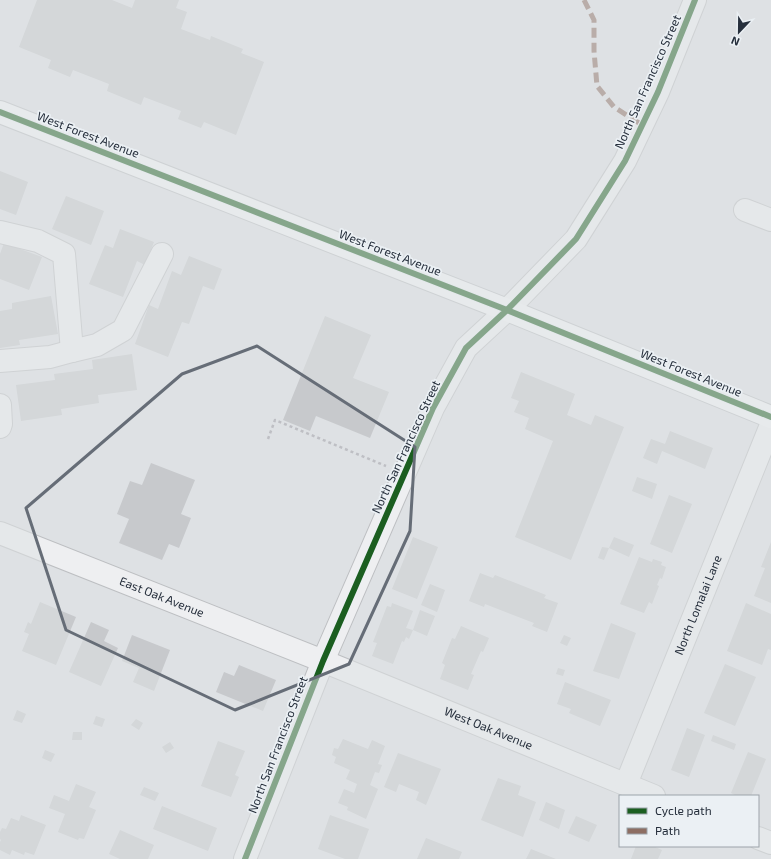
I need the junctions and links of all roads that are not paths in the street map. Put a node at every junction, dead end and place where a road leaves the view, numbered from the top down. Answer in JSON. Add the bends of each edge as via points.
{"nodes":[{"id":1,"x":695,"y":0,"type":"edge"},
{"id":2,"x":0,"y":112,"type":"edge"},
{"id":3,"x":745,"y":210,"type":"dead end"},
{"id":4,"x":771,"y":220,"type":"edge"},
{"id":5,"x":0,"y":232,"type":"edge"},
{"id":6,"x":162,"y":254,"type":"dead end"},
{"id":7,"x":507,"y":310,"type":"junction"},
{"id":8,"x":72,"y":351,"type":"junction"},
{"id":9,"x":0,"y":361,"type":"edge"},
{"id":10,"x":0,"y":405,"type":"edge"},
{"id":11,"x":771,"y":417,"type":"edge"},
{"id":12,"x":771,"y":425,"type":"edge"},
{"id":13,"x":0,"y":427,"type":"edge"},
{"id":14,"x":0,"y":533,"type":"edge"},
{"id":15,"x":323,"y":661,"type":"junction"},
{"id":16,"x":626,"y":784,"type":"junction"},
{"id":17,"x":652,"y":795,"type":"edge"},
{"id":18,"x":759,"y":838,"type":"edge"},
{"id":19,"x":771,"y":843,"type":"edge"},
{"id":20,"x":246,"y":859,"type":"edge"}],
"edges":[{"from":1,"to":7,"type":"street","name":"North San Francisco Street","via":[[658,92],[625,161],[576,239]]},
{"from":2,"to":7,"type":"main road","name":"West Forest Avenue"},
{"from":3,"to":4,"type":"street"},
{"from":5,"to":8,"type":"street","via":[[38,241],[64,254]]},
{"from":6,"to":8,"type":"street","via":[[123,330],[97,345]]},
{"from":7,"to":11,"type":"main road","name":"West Forest Avenue"},
{"from":7,"to":15,"type":"street","name":"North San Francisco Street","via":[[466,348],[433,408]]},
{"from":8,"to":9,"type":"street","via":[[50,357]]},
{"from":10,"to":13,"type":"street"},
{"from":12,"to":16,"type":"street","name":"North Lomalai Lane"},
{"from":14,"to":15,"type":"street","name":"East Oak Avenue"},
{"from":15,"to":16,"type":"street","name":"West Oak Avenue"},
{"from":15,"to":20,"type":"street","name":"North San Francisco Street"},
{"from":16,"to":17,"type":"street","name":"West Oak Avenue"},
{"from":18,"to":19,"type":"street"}]}
